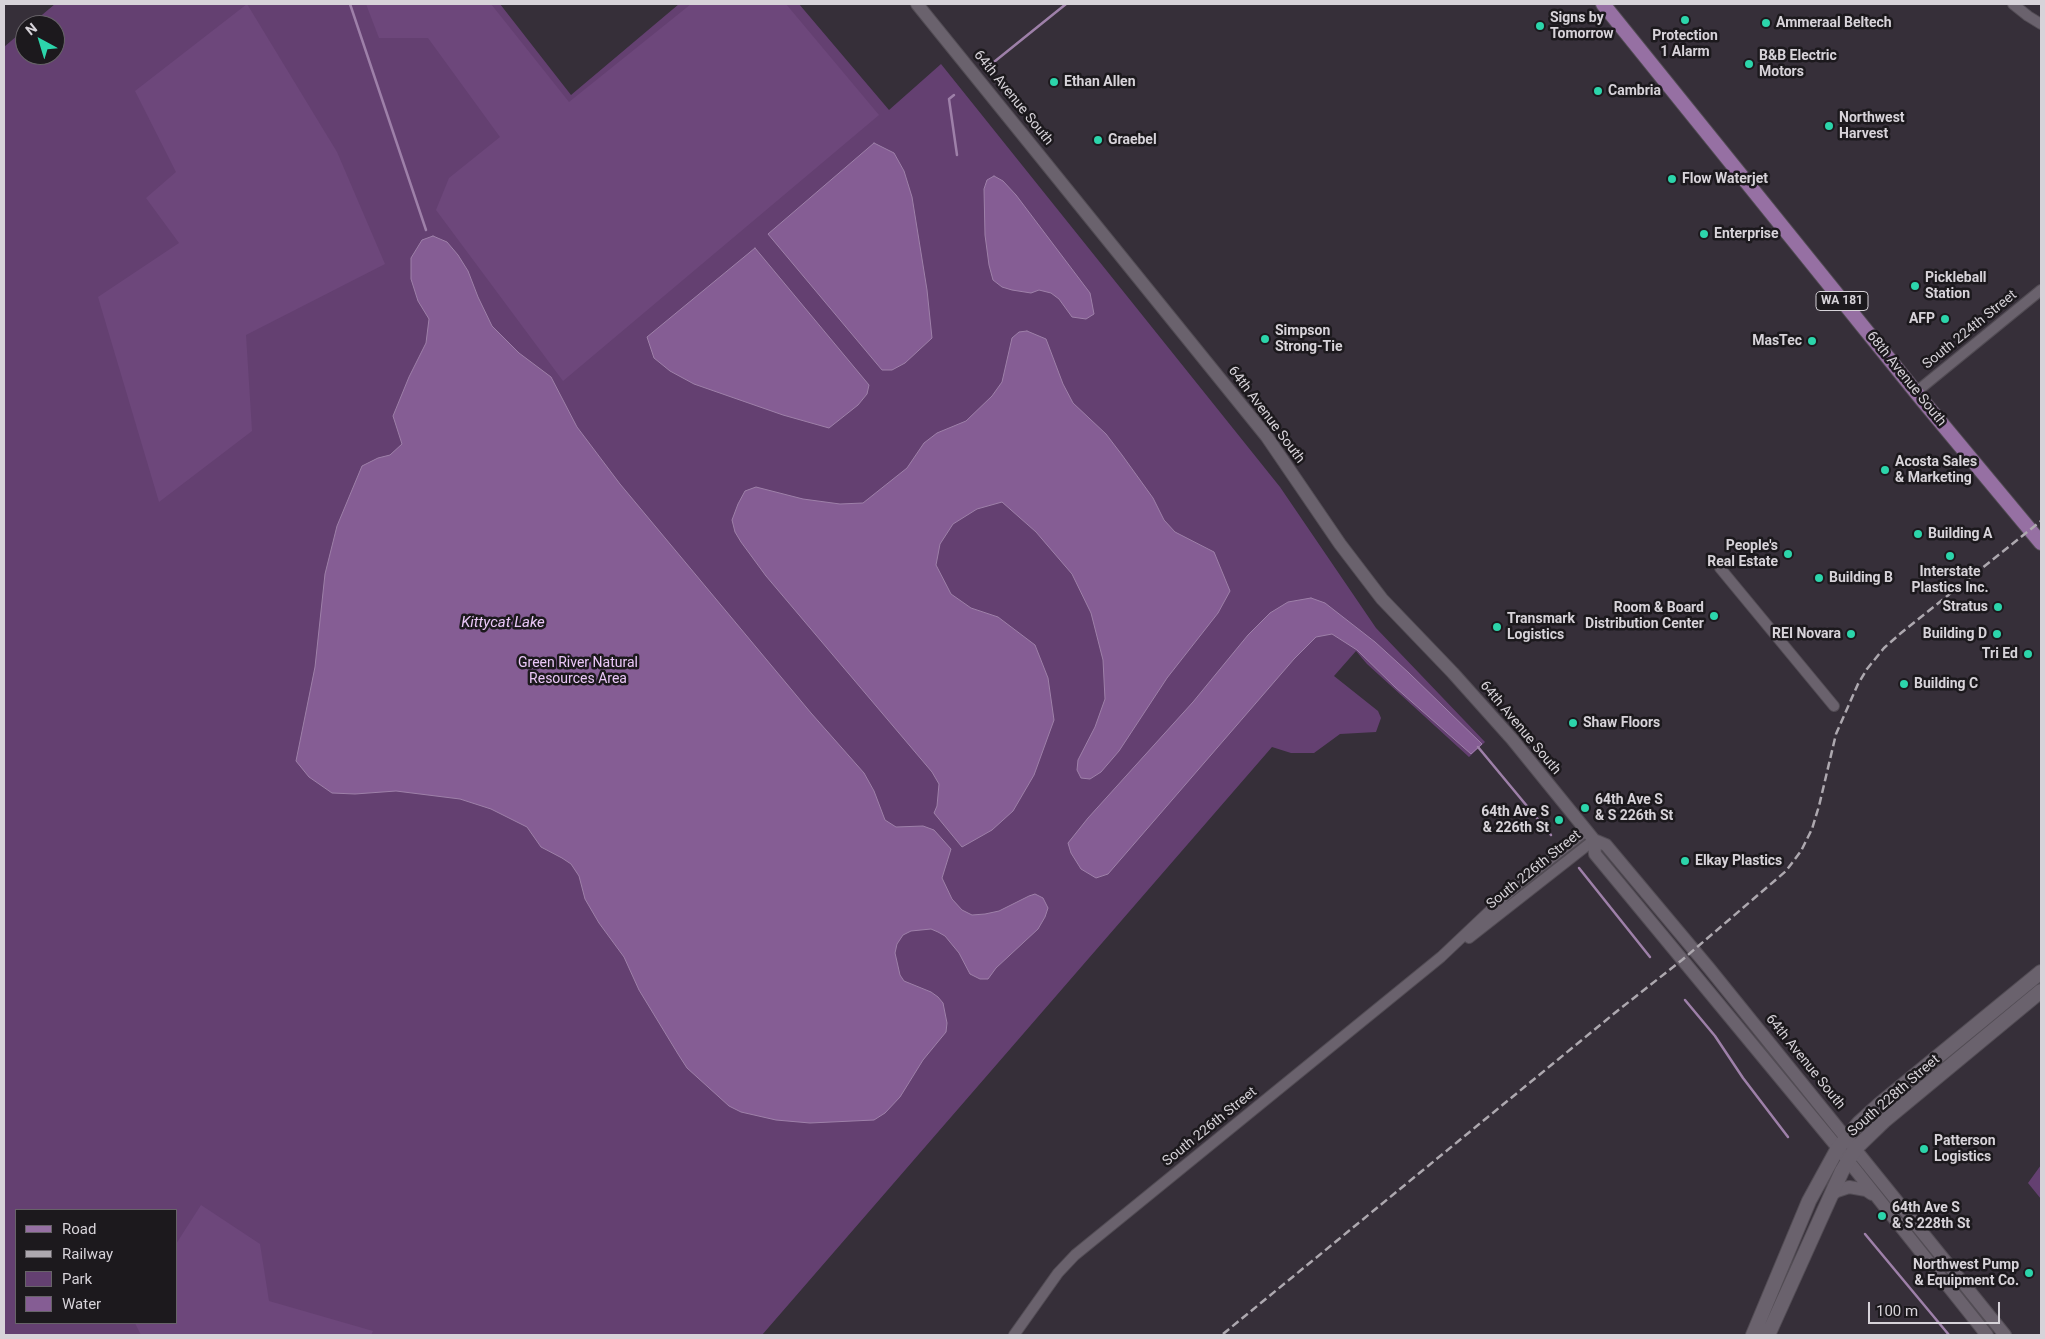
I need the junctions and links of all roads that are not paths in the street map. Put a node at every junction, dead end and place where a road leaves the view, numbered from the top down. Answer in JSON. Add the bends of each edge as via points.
{"nodes":[{"id":1,"x":917,"y":4,"type":"edge"},
{"id":2,"x":1603,"y":4,"type":"edge"},
{"id":3,"x":2012,"y":4,"type":"edge"},
{"id":4,"x":2041,"y":24,"type":"edge"},
{"id":5,"x":2041,"y":290,"type":"edge"},
{"id":6,"x":1916,"y":392,"type":"junction"},
{"id":7,"x":2041,"y":543,"type":"edge"},
{"id":8,"x":1720,"y":568,"type":"dead end"},
{"id":9,"x":1834,"y":706,"type":"dead end"},
{"id":10,"x":1590,"y":836,"type":"junction"},
{"id":11,"x":2041,"y":972,"type":"edge"},
{"id":12,"x":2041,"y":991,"type":"edge"},
{"id":13,"x":1847,"y":1137,"type":"junction"},
{"id":14,"x":1838,"y":1148,"type":"junction"},
{"id":15,"x":1856,"y":1148,"type":"junction"},
{"id":16,"x":1848,"y":1161,"type":"junction"},
{"id":17,"x":1874,"y":1194,"type":"junction"},
{"id":18,"x":1831,"y":1195,"type":"junction"},
{"id":19,"x":1014,"y":1335,"type":"edge"},
{"id":20,"x":1753,"y":1335,"type":"edge"},
{"id":21,"x":1768,"y":1335,"type":"edge"},
{"id":22,"x":1987,"y":1335,"type":"edge"},
{"id":23,"x":2005,"y":1335,"type":"edge"}],
"edges":[{"from":1,"to":10,"type":"street","name":"64th Avenue South","via":[[1266,438],[1382,599],[1512,739]]},
{"from":2,"to":6,"type":"main road","name":"68th Avenue South","number":"WA 181"},
{"from":3,"to":4,"type":"street"},
{"from":5,"to":6,"type":"street","name":"South 224th Street"},
{"from":6,"to":7,"type":"main road","name":"68th Avenue South","number":"WA 181"},
{"from":8,"to":9,"type":"street"},
{"from":10,"to":13,"type":"street","name":"64th Avenue South","via":[[1606,845]]},
{"from":10,"to":14,"type":"street","name":"64th Avenue South","via":[[1595,854]]},
{"from":10,"to":19,"type":"street","name":"South 226th Street","via":[[1495,919],[1442,957],[1075,1255],[1058,1273]]},
{"from":11,"to":13,"type":"main road","name":"South 228th Street","via":[[1880,1104]]},
{"from":12,"to":15,"type":"main road","name":"South 228th Street","via":[[1885,1120]]},
{"from":13,"to":14,"type":"main road","name":"South 228th Street"},
{"from":13,"to":15,"type":"street","name":"64th Avenue South"},
{"from":14,"to":16,"type":"street","name":"64th Avenue South"},
{"from":14,"to":20,"type":"main road","name":"South 228th Street","via":[[1809,1201]]},
{"from":15,"to":16,"type":"main road","name":"South 228th Street"},
{"from":15,"to":23,"type":"street","name":"64th Avenue South"},
{"from":16,"to":17,"type":"street","name":"64th Avenue South"},
{"from":16,"to":18,"type":"main road","name":"South 228th Street"},
{"from":17,"to":18,"type":"street","via":[[1849,1187]]},
{"from":17,"to":22,"type":"street","name":"64th Avenue South"},
{"from":18,"to":21,"type":"main road","name":"South 228th Street"}]}
